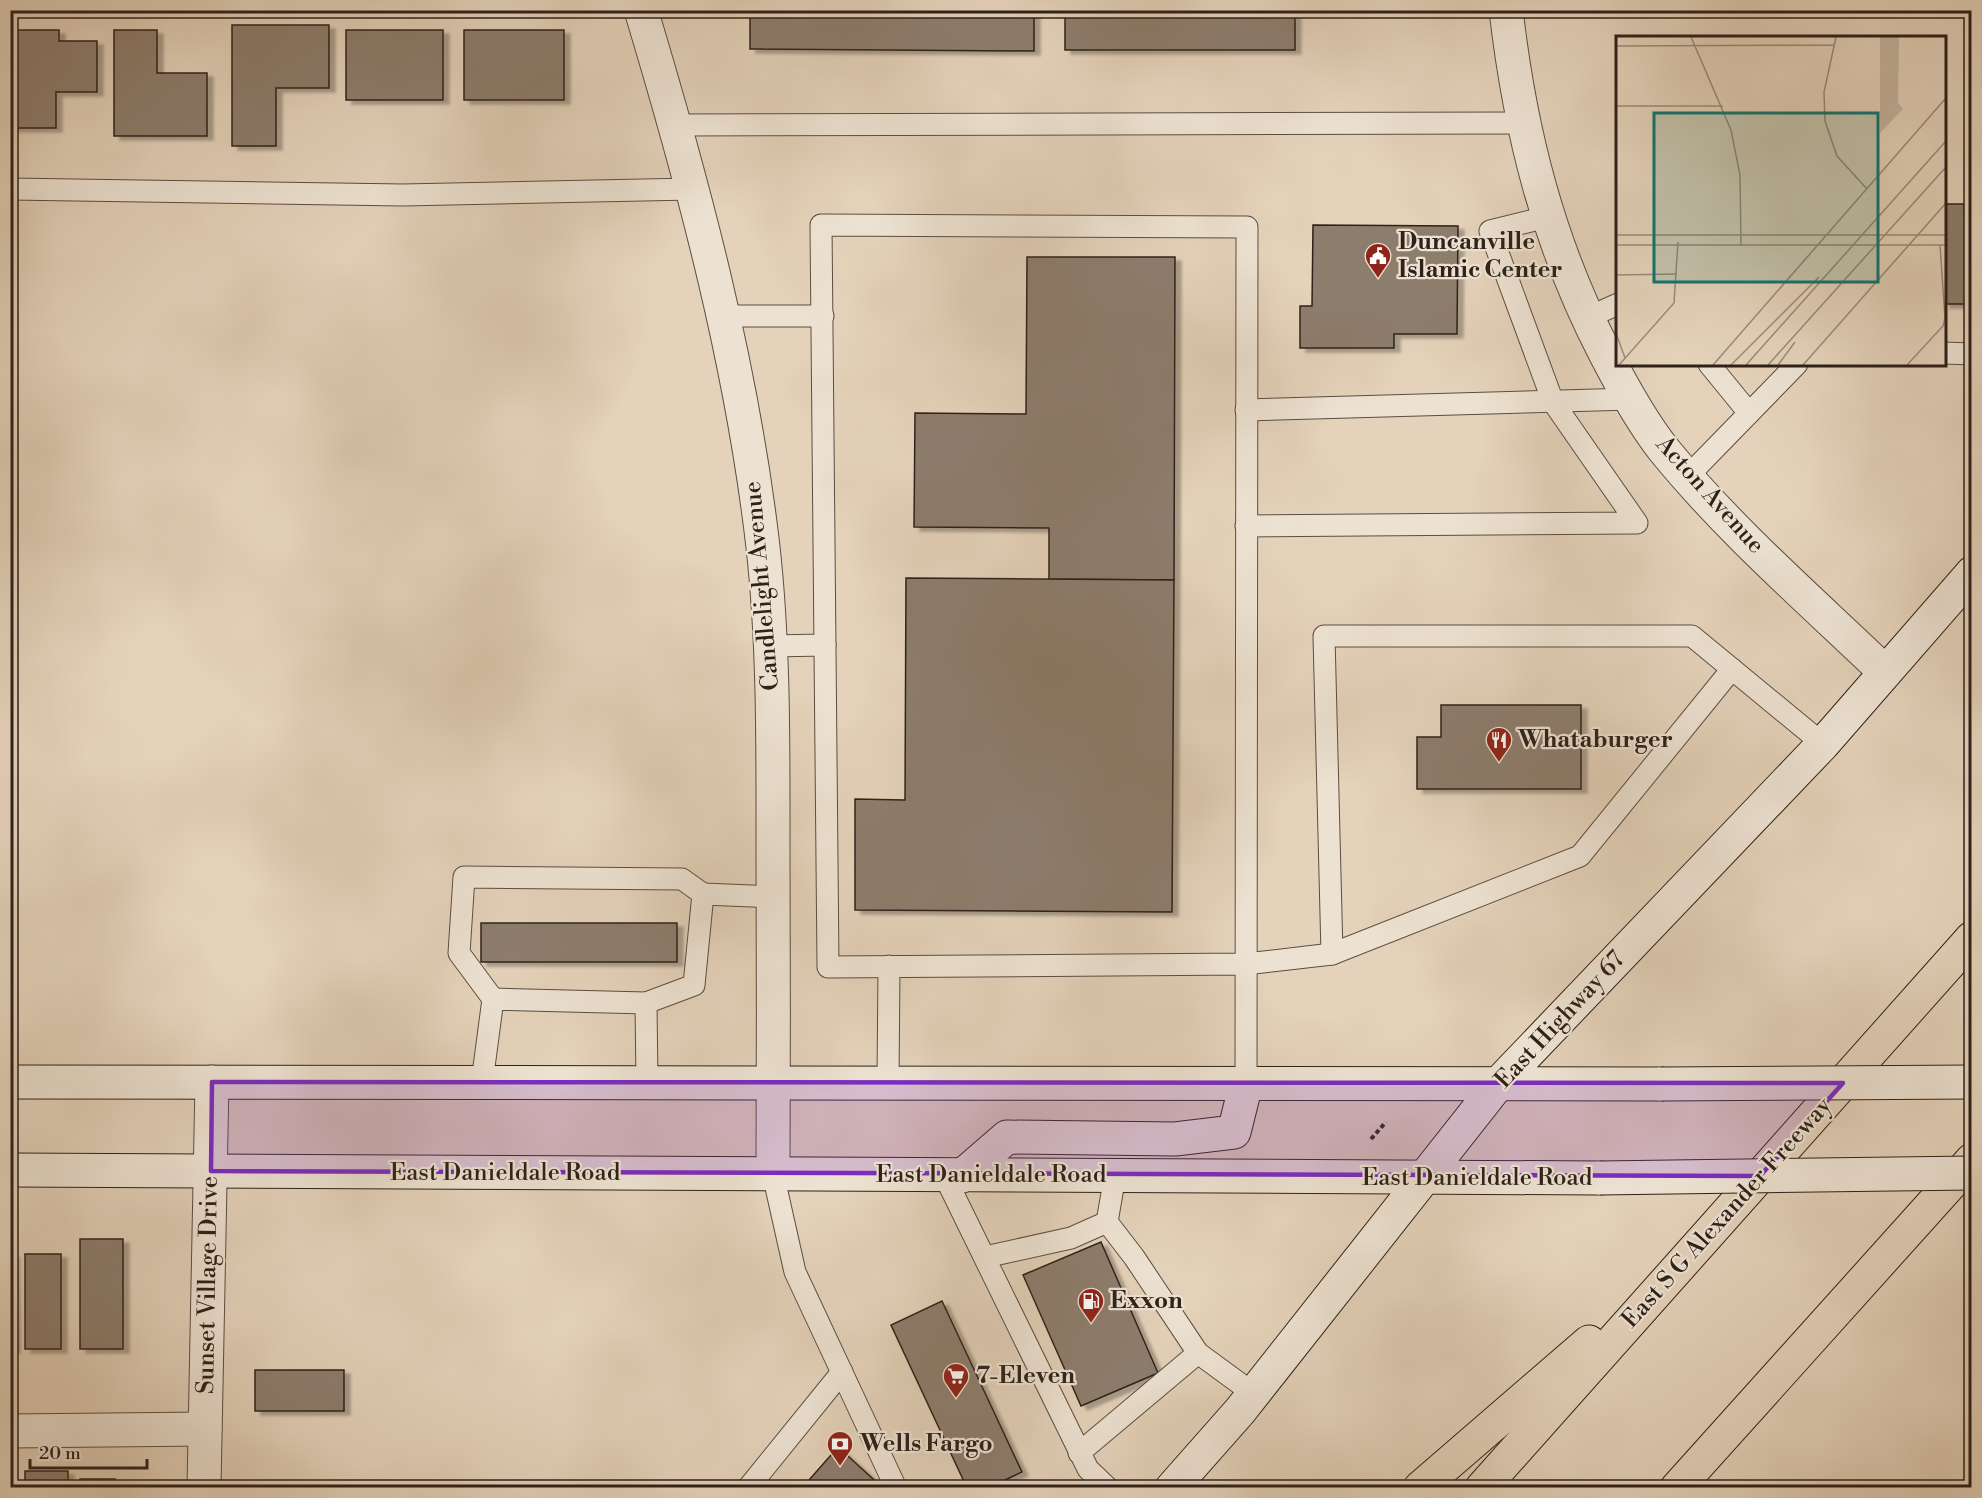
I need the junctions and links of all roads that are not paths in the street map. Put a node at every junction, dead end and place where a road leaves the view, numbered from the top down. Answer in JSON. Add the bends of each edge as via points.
{"nodes":[{"id":1,"x":641,"y":10,"type":"edge"},
{"id":2,"x":1506,"y":10,"type":"edge"},
{"id":3,"x":1524,"y":123,"type":"junction"},
{"id":4,"x":675,"y":125,"type":"junction"},
{"id":5,"x":10,"y":189,"type":"edge"},
{"id":6,"x":692,"y":189,"type":"junction"},
{"id":7,"x":1547,"y":217,"type":"junction"},
{"id":8,"x":1616,"y":304,"type":"edge"},
{"id":9,"x":722,"y":316,"type":"junction"},
{"id":10,"x":822,"y":316,"type":"junction"},
{"id":11,"x":1587,"y":318,"type":"junction"},
{"id":12,"x":1946,"y":353,"type":"edge"},
{"id":13,"x":1971,"y":354,"type":"edge"},
{"id":14,"x":1711,"y":366,"type":"edge"},
{"id":15,"x":1795,"y":366,"type":"edge"},
{"id":16,"x":1632,"y":399,"type":"junction"},
{"id":17,"x":1553,"y":402,"type":"junction"},
{"id":18,"x":1246,"y":410,"type":"junction"},
{"id":19,"x":1749,"y":413,"type":"junction"},
{"id":20,"x":1687,"y":477,"type":"junction"},
{"id":21,"x":1246,"y":526,"type":"junction"},
{"id":22,"x":1971,"y":573,"type":"edge"},
{"id":23,"x":825,"y":645,"type":"junction"},
{"id":24,"x":770,"y":646,"type":"junction"},
{"id":25,"x":1732,"y":669,"type":"junction"},
{"id":26,"x":1885,"y":672,"type":"junction"},
{"id":27,"x":1823,"y":744,"type":"junction"},
{"id":28,"x":704,"y":894,"type":"junction"},
{"id":29,"x":773,"y":897,"type":"junction"},
{"id":30,"x":1971,"y":938,"type":"edge"},
{"id":31,"x":1332,"y":954,"type":"junction"},
{"id":32,"x":1246,"y":964,"type":"junction"},
{"id":33,"x":890,"y":966,"type":"junction"},
{"id":34,"x":493,"y":999,"type":"junction"},
{"id":35,"x":646,"y":1003,"type":"junction"},
{"id":36,"x":10,"y":1082,"type":"edge"},
{"id":37,"x":212,"y":1082,"type":"junction"},
{"id":38,"x":482,"y":1082,"type":"junction"},
{"id":39,"x":1971,"y":1082,"type":"edge"},
{"id":40,"x":648,"y":1083,"type":"junction"},
{"id":41,"x":774,"y":1083,"type":"junction"},
{"id":42,"x":888,"y":1083,"type":"junction"},
{"id":43,"x":1246,"y":1084,"type":"junction"},
{"id":44,"x":1498,"y":1084,"type":"junction"},
{"id":45,"x":1971,"y":1160,"type":"edge"},
{"id":46,"x":10,"y":1170,"type":"edge"},
{"id":47,"x":211,"y":1171,"type":"junction"},
{"id":48,"x":1971,"y":1173,"type":"edge"},
{"id":49,"x":773,"y":1174,"type":"junction"},
{"id":50,"x":953,"y":1175,"type":"junction"},
{"id":51,"x":1115,"y":1176,"type":"junction"},
{"id":52,"x":1422,"y":1178,"type":"junction"},
{"id":53,"x":1107,"y":1222,"type":"junction"},
{"id":54,"x":1690,"y":1254,"type":"junction"},
{"id":55,"x":985,"y":1257,"type":"junction"},
{"id":56,"x":1198,"y":1353,"type":"junction"},
{"id":57,"x":842,"y":1372,"type":"junction"},
{"id":58,"x":1254,"y":1394,"type":"junction"},
{"id":59,"x":205,"y":1429,"type":"junction"},
{"id":60,"x":10,"y":1431,"type":"edge"},
{"id":61,"x":1079,"y":1452,"type":"junction"},
{"id":62,"x":204,"y":1488,"type":"edge"},
{"id":63,"x":748,"y":1488,"type":"edge"},
{"id":64,"x":896,"y":1488,"type":"edge"},
{"id":65,"x":1108,"y":1488,"type":"edge"},
{"id":66,"x":1172,"y":1488,"type":"edge"},
{"id":67,"x":1419,"y":1488,"type":"edge"},
{"id":68,"x":1482,"y":1488,"type":"edge"},
{"id":69,"x":1677,"y":1488,"type":"edge"}],
"edges":[{"from":1,"to":4,"type":"main road","name":"Candlelight Avenue"},
{"from":2,"to":3,"type":"main road","name":"Acton Avenue"},
{"from":3,"to":4,"type":"lane"},
{"from":3,"to":7,"type":"main road","name":"Acton Avenue"},
{"from":4,"to":6,"type":"main road","name":"Candlelight Avenue"},
{"from":5,"to":6,"type":"lane","via":[[403,195]]},
{"from":6,"to":9,"type":"main road","name":"Candlelight Avenue"},
{"from":7,"to":11,"type":"main road","name":"Acton Avenue"},
{"from":7,"to":17,"type":"lane","via":[[1490,231]]},
{"from":8,"to":11,"type":"lane"},
{"from":9,"to":10,"type":"lane"},
{"from":9,"to":24,"type":"main road","name":"Candlelight Avenue","via":[[751,457]]},
{"from":10,"to":18,"type":"lane","via":[[821,225],[1247,227]]},
{"from":10,"to":23,"type":"lane"},
{"from":11,"to":16,"type":"main road","name":"Acton Avenue"},
{"from":12,"to":13,"type":"lane"},
{"from":14,"to":19,"type":"lane"},
{"from":15,"to":19,"type":"lane"},
{"from":16,"to":17,"type":"lane"},
{"from":16,"to":20,"type":"main road","name":"Acton Avenue"},
{"from":17,"to":18,"type":"lane"},
{"from":17,"to":21,"type":"lane","via":[[1637,523]]},
{"from":18,"to":21,"type":"lane"},
{"from":19,"to":20,"type":"lane"},
{"from":20,"to":26,"type":"main road","name":"Acton Avenue","via":[[1716,510]]},
{"from":21,"to":32,"type":"lane"},
{"from":22,"to":26,"type":"main road","name":"East Highway 67"},
{"from":23,"to":24,"type":"lane"},
{"from":23,"to":33,"type":"lane","via":[[828,967]]},
{"from":24,"to":29,"type":"main road","name":"Candlelight Avenue"},
{"from":25,"to":27,"type":"lane"},
{"from":25,"to":31,"type":"lane","via":[[1580,856]]},
{"from":25,"to":31,"type":"lane","via":[[1692,636],[1324,636]]},
{"from":26,"to":27,"type":"main road","name":"East Highway 67"},
{"from":27,"to":44,"type":"main road","name":"East Highway 67"},
{"from":28,"to":29,"type":"lane"},
{"from":28,"to":34,"type":"lane","via":[[681,879],[464,877],[459,953]]},
{"from":28,"to":35,"type":"lane","via":[[694,985]]},
{"from":29,"to":41,"type":"main road","name":"Candlelight Avenue"},
{"from":30,"to":54,"type":"highway","name":"East S G Alexander Freeway"},
{"from":31,"to":32,"type":"lane"},
{"from":32,"to":33,"type":"lane"},
{"from":32,"to":43,"type":"lane"},
{"from":33,"to":42,"type":"lane"},
{"from":34,"to":35,"type":"lane"},
{"from":34,"to":38,"type":"lane"},
{"from":35,"to":40,"type":"lane"},
{"from":36,"to":37,"type":"main road"},
{"from":37,"to":38,"type":"main road"},
{"from":37,"to":47,"type":"main road","name":"Sunset Village Drive"},
{"from":38,"to":40,"type":"main road"},
{"from":39,"to":44,"type":"main road","bridge":true},
{"from":40,"to":41,"type":"main road"},
{"from":41,"to":42,"type":"main road"},
{"from":41,"to":49,"type":"main road","name":"Candlelight Avenue"},
{"from":42,"to":43,"type":"main road"},
{"from":43,"to":44,"type":"main road"},
{"from":43,"to":50,"type":"main road","via":[[1234,1132],[1175,1139],[1007,1137]]},
{"from":44,"to":52,"type":"main road","name":"East Highway 67"},
{"from":45,"to":69,"type":"highway"},
{"from":46,"to":47,"type":"main road","name":"East Danieldale Road"},
{"from":47,"to":49,"type":"main road","name":"East Danieldale Road"},
{"from":47,"to":59,"type":"main road","name":"Sunset Village Drive"},
{"from":48,"to":52,"type":"main road","name":"East Danieldale Road","bridge":true},
{"from":49,"to":50,"type":"main road","name":"East Danieldale Road"},
{"from":49,"to":57,"type":"lane","via":[[795,1272]]},
{"from":50,"to":51,"type":"main road","name":"East Danieldale Road"},
{"from":50,"to":55,"type":"lane"},
{"from":51,"to":52,"type":"main road","name":"East Danieldale Road"},
{"from":51,"to":53,"type":"lane"},
{"from":52,"to":58,"type":"main road","name":"East Highway 67"},
{"from":53,"to":55,"type":"lane","via":[[1071,1238]]},
{"from":53,"to":56,"type":"lane"},
{"from":54,"to":67,"type":"highway"},
{"from":54,"to":68,"type":"highway","name":"East S G Alexander Freeway"},
{"from":55,"to":61,"type":"lane"},
{"from":56,"to":58,"type":"lane"},
{"from":56,"to":61,"type":"lane"},
{"from":57,"to":63,"type":"lane"},
{"from":57,"to":64,"type":"lane"},
{"from":58,"to":66,"type":"main road","name":"East Highway 67"},
{"from":59,"to":60,"type":"main road"},
{"from":59,"to":62,"type":"main road","name":"Sunset Village Drive"},
{"from":61,"to":65,"type":"lane","via":[[1088,1469]]}]}
